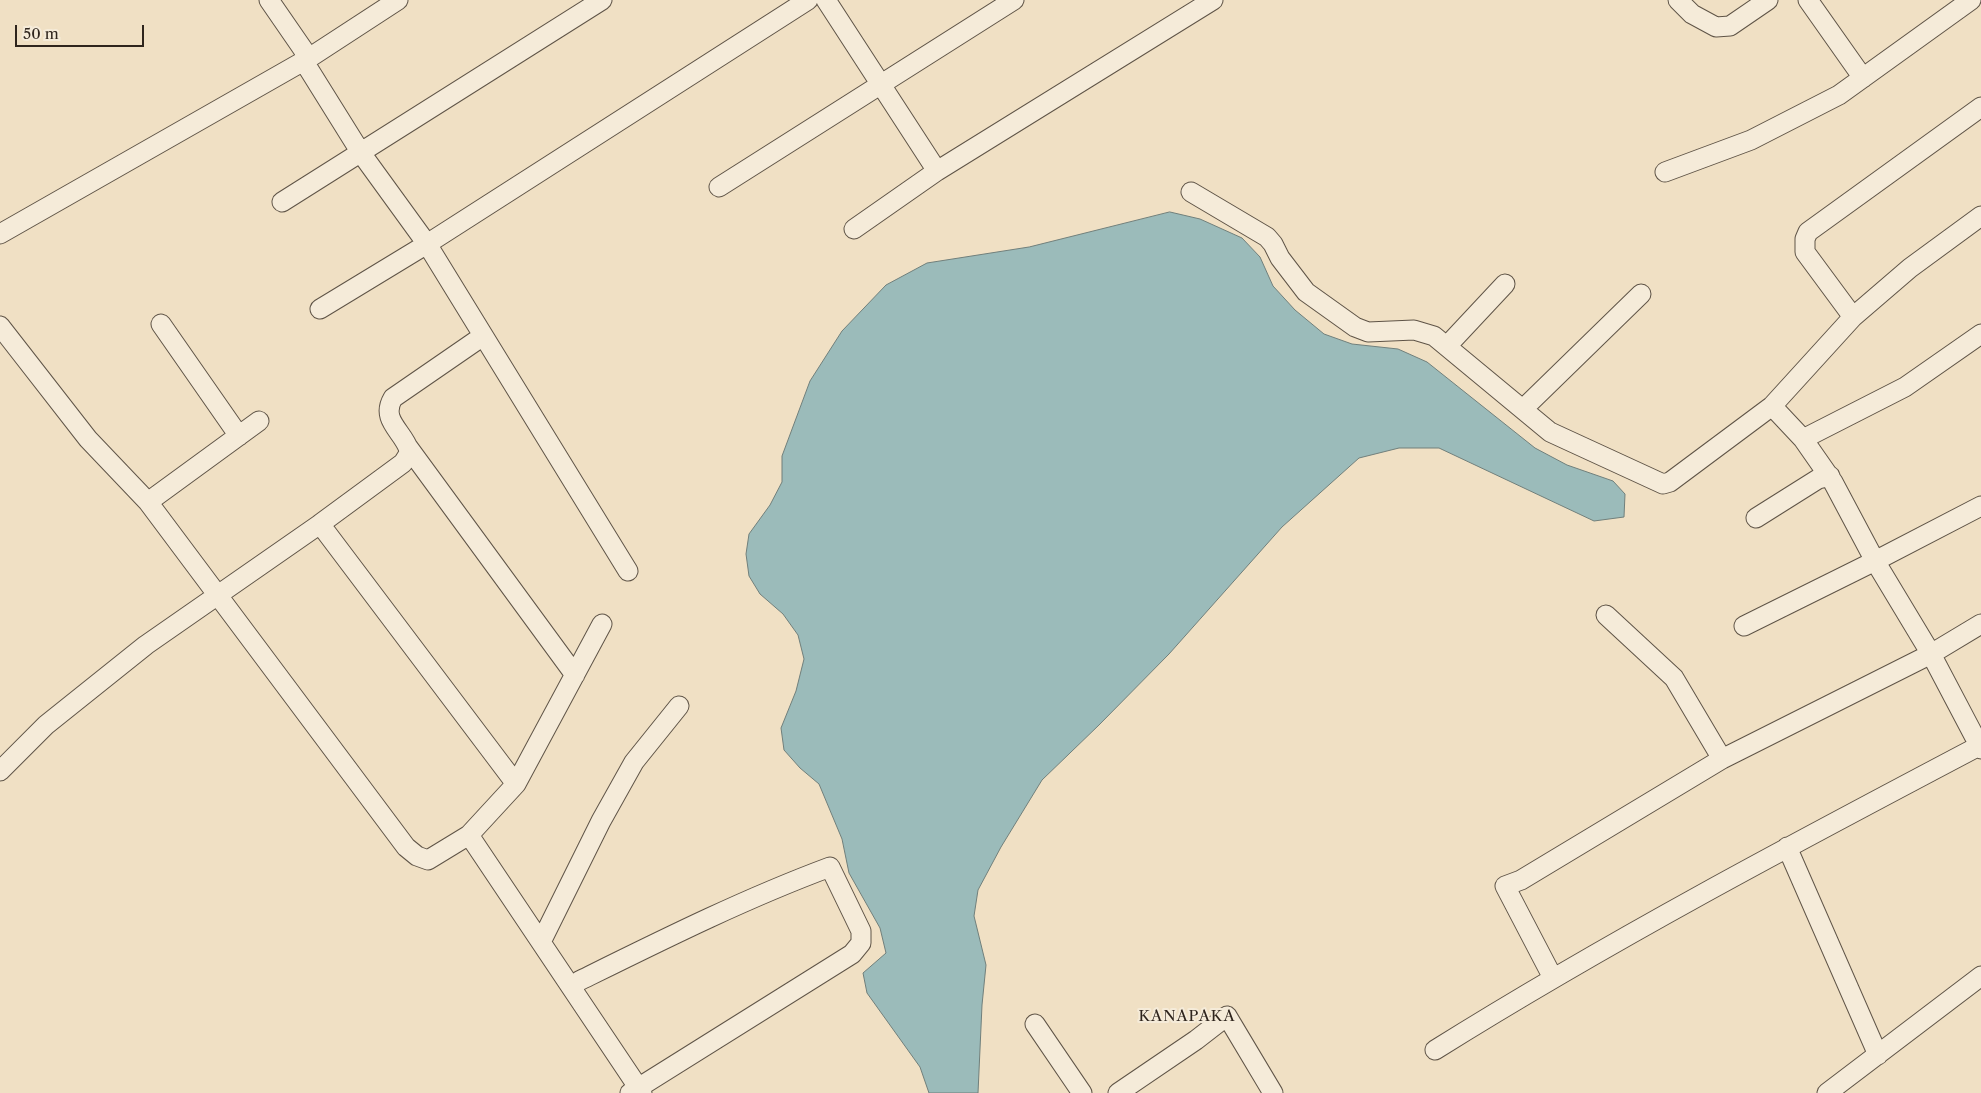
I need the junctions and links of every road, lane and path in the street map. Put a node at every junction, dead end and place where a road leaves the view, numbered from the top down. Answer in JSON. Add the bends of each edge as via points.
{"nodes":[{"id":1,"x":269,"y":0,"type":"edge"},
{"id":2,"x":398,"y":0,"type":"edge"},
{"id":3,"x":602,"y":0,"type":"edge"},
{"id":4,"x":808,"y":0,"type":"edge"},
{"id":5,"x":826,"y":0,"type":"edge"},
{"id":6,"x":1014,"y":0,"type":"edge"},
{"id":7,"x":1213,"y":0,"type":"edge"},
{"id":8,"x":1678,"y":0,"type":"edge"},
{"id":9,"x":1768,"y":0,"type":"edge"},
{"id":10,"x":1808,"y":0,"type":"edge"},
{"id":11,"x":1971,"y":0,"type":"edge"},
{"id":12,"x":306,"y":59,"type":"junction"},
{"id":13,"x":1863,"y":78,"type":"junction"},
{"id":14,"x":880,"y":86,"type":"junction"},
{"id":15,"x":1981,"y":107,"type":"edge"},
{"id":16,"x":361,"y":153,"type":"junction"},
{"id":17,"x":937,"y":171,"type":"junction"},
{"id":18,"x":1665,"y":172,"type":"dead end"},
{"id":19,"x":719,"y":187,"type":"dead end"},
{"id":20,"x":1191,"y":192,"type":"dead end"},
{"id":21,"x":282,"y":202,"type":"dead end"},
{"id":22,"x":1981,"y":216,"type":"edge"},
{"id":23,"x":854,"y":229,"type":"dead end"},
{"id":24,"x":0,"y":234,"type":"edge"},
{"id":25,"x":427,"y":244,"type":"junction"},
{"id":26,"x":1505,"y":284,"type":"dead end"},
{"id":27,"x":1642,"y":294,"type":"dead end"},
{"id":28,"x":320,"y":309,"type":"dead end"},
{"id":29,"x":1853,"y":317,"type":"junction"},
{"id":30,"x":161,"y":324,"type":"dead end"},
{"id":31,"x":0,"y":326,"type":"edge"},
{"id":32,"x":1981,"y":334,"type":"edge"},
{"id":33,"x":483,"y":336,"type":"junction"},
{"id":34,"x":1447,"y":346,"type":"junction"},
{"id":35,"x":1772,"y":406,"type":"junction"},
{"id":36,"x":1523,"y":409,"type":"junction"},
{"id":37,"x":259,"y":421,"type":"dead end"},
{"id":38,"x":239,"y":436,"type":"junction"},
{"id":39,"x":1803,"y":438,"type":"junction"},
{"id":40,"x":408,"y":447,"type":"junction"},
{"id":41,"x":1830,"y":476,"type":"junction"},
{"id":42,"x":148,"y":502,"type":"junction"},
{"id":43,"x":1981,"y":506,"type":"edge"},
{"id":44,"x":1756,"y":518,"type":"dead end"},
{"id":45,"x":320,"y":524,"type":"junction"},
{"id":46,"x":1875,"y":561,"type":"junction"},
{"id":47,"x":628,"y":571,"type":"dead end"},
{"id":48,"x":218,"y":595,"type":"junction"},
{"id":49,"x":1606,"y":615,"type":"dead end"},
{"id":50,"x":602,"y":624,"type":"dead end"},
{"id":51,"x":1981,"y":624,"type":"edge"},
{"id":52,"x":1744,"y":626,"type":"dead end"},
{"id":53,"x":1931,"y":654,"type":"junction"},
{"id":54,"x":575,"y":675,"type":"junction"},
{"id":55,"x":679,"y":706,"type":"dead end"},
{"id":56,"x":1980,"y":748,"type":"edge"},
{"id":57,"x":1722,"y":759,"type":"junction"},
{"id":58,"x":0,"y":771,"type":"edge"},
{"id":59,"x":516,"y":784,"type":"junction"},
{"id":60,"x":469,"y":835,"type":"junction"},
{"id":61,"x":1787,"y":848,"type":"junction"},
{"id":62,"x":541,"y":942,"type":"junction"},
{"id":63,"x":1981,"y":976,"type":"edge"},
{"id":64,"x":1553,"y":978,"type":"junction"},
{"id":65,"x":579,"y":981,"type":"dead end"},
{"id":66,"x":1035,"y":1024,"type":"dead end"},
{"id":67,"x":1435,"y":1050,"type":"dead end"},
{"id":68,"x":1878,"y":1055,"type":"junction"},
{"id":69,"x":637,"y":1091,"type":"edge"},
{"id":70,"x":1082,"y":1093,"type":"edge"},
{"id":71,"x":1118,"y":1093,"type":"edge"},
{"id":72,"x":1273,"y":1093,"type":"edge"},
{"id":73,"x":1827,"y":1093,"type":"edge"}],
"edges":[{"from":1,"to":12,"type":"street"},
{"from":2,"to":12,"type":"street"},
{"from":3,"to":16,"type":"street"},
{"from":4,"to":25,"type":"street"},
{"from":5,"to":14,"type":"street"},
{"from":6,"to":14,"type":"street"},
{"from":7,"to":17,"type":"street"},
{"from":8,"to":9,"type":"street","via":[[1692,14],[1716,27],[1730,26]]},
{"from":10,"to":13,"type":"street"},
{"from":11,"to":13,"type":"street"},
{"from":12,"to":16,"type":"street"},
{"from":12,"to":24,"type":"street"},
{"from":13,"to":18,"type":"street","via":[[1839,95],[1751,140]]},
{"from":14,"to":17,"type":"street"},
{"from":14,"to":19,"type":"street"},
{"from":15,"to":29,"type":"street","via":[[1808,232],[1805,252]]},
{"from":16,"to":21,"type":"street"},
{"from":16,"to":25,"type":"street"},
{"from":17,"to":23,"type":"street"},
{"from":20,"to":34,"type":"street","via":[[1267,237],[1306,292],[1355,327],[1368,332],[1420,331]]},
{"from":22,"to":29,"type":"street","via":[[1910,268]]},
{"from":25,"to":28,"type":"street"},
{"from":25,"to":33,"type":"street"},
{"from":26,"to":34,"type":"street"},
{"from":27,"to":36,"type":"street"},
{"from":29,"to":35,"type":"street"},
{"from":30,"to":38,"type":"street"},
{"from":31,"to":42,"type":"street","via":[[88,439]]},
{"from":32,"to":39,"type":"street","via":[[1905,387]]},
{"from":33,"to":40,"type":"street","via":[[393,398],[388,415]]},
{"from":33,"to":47,"type":"street"},
{"from":34,"to":36,"type":"street"},
{"from":35,"to":36,"type":"street","via":[[1663,484],[1550,432]]},
{"from":35,"to":39,"type":"street"},
{"from":37,"to":38,"type":"street"},
{"from":38,"to":42,"type":"street"},
{"from":39,"to":41,"type":"street"},
{"from":40,"to":45,"type":"street","via":[[403,463]]},
{"from":40,"to":54,"type":"street"},
{"from":41,"to":44,"type":"street","via":[[1818,479]]},
{"from":41,"to":46,"type":"street"},
{"from":42,"to":48,"type":"street"},
{"from":43,"to":46,"type":"street"},
{"from":45,"to":48,"type":"street"},
{"from":45,"to":59,"type":"street"},
{"from":46,"to":52,"type":"street"},
{"from":46,"to":53,"type":"street"},
{"from":48,"to":58,"type":"street","via":[[146,645],[46,725]]},
{"from":48,"to":60,"type":"street","via":[[406,847],[428,860]]},
{"from":49,"to":57,"type":"street","via":[[1674,678]]},
{"from":50,"to":54,"type":"street"},
{"from":51,"to":53,"type":"street"},
{"from":53,"to":56,"type":"street"},
{"from":53,"to":57,"type":"street"},
{"from":54,"to":59,"type":"street"},
{"from":55,"to":62,"type":"street","via":[[634,762]]},
{"from":56,"to":61,"type":"street"},
{"from":57,"to":64,"type":"street","via":[[1521,880],[1505,886]]},
{"from":59,"to":60,"type":"street"},
{"from":60,"to":62,"type":"street"},
{"from":61,"to":64,"type":"street"},
{"from":61,"to":68,"type":"street"},
{"from":62,"to":69,"type":"street"},
{"from":63,"to":68,"type":"street"},
{"from":64,"to":67,"type":"street"},
{"from":65,"to":69,"type":"street","via":[[676,933],[830,867],[861,931],[861,943],[857,949]]},
{"from":66,"to":70,"type":"street"},
{"from":68,"to":73,"type":"street"},
{"from":71,"to":72,"type":"street","via":[[1227,1016]]}]}
